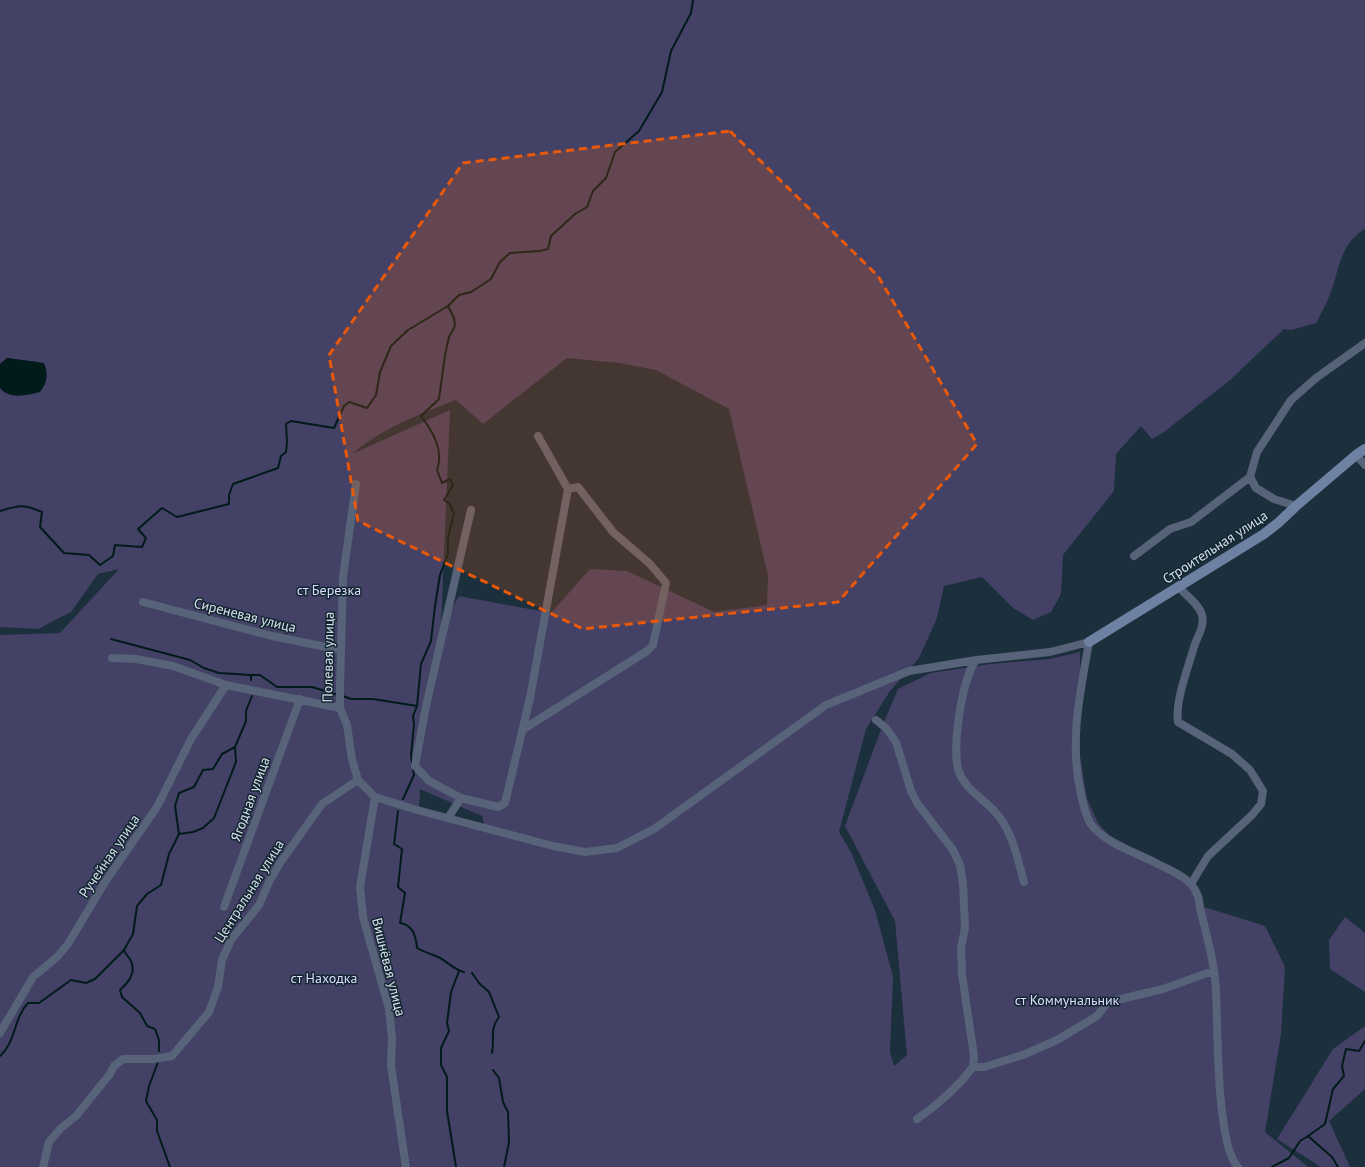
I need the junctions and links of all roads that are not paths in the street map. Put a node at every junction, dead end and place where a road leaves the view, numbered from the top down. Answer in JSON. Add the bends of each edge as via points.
{"nodes":[{"id":1,"x":1365,"y":343,"type":"edge"},
{"id":2,"x":538,"y":436,"type":"dead end"},
{"id":3,"x":1365,"y":449,"type":"edge"},
{"id":4,"x":1356,"y":454,"type":"junction"},
{"id":5,"x":1365,"y":465,"type":"edge"},
{"id":6,"x":1250,"y":477,"type":"junction"},
{"id":7,"x":356,"y":484,"type":"dead end"},
{"id":8,"x":568,"y":489,"type":"junction"},
{"id":9,"x":1296,"y":506,"type":"junction"},
{"id":10,"x":471,"y":510,"type":"dead end"},
{"id":11,"x":1134,"y":556,"type":"dead end"},
{"id":12,"x":1178,"y":587,"type":"junction"},
{"id":13,"x":143,"y":602,"type":"dead end"},
{"id":14,"x":1089,"y":642,"type":"junction"},
{"id":15,"x":341,"y":650,"type":"junction"},
{"id":16,"x":112,"y":658,"type":"dead end"},
{"id":17,"x":976,"y":660,"type":"junction"},
{"id":18,"x":226,"y":684,"type":"junction"},
{"id":19,"x":300,"y":699,"type":"junction"},
{"id":20,"x":340,"y":704,"type":"junction"},
{"id":21,"x":876,"y":720,"type":"dead end"},
{"id":22,"x":522,"y":730,"type":"junction"},
{"id":23,"x":358,"y":780,"type":"junction"},
{"id":24,"x":375,"y":797,"type":"junction"},
{"id":25,"x":461,"y":798,"type":"junction"},
{"id":26,"x":448,"y":818,"type":"junction"},
{"id":27,"x":1024,"y":882,"type":"dead end"},
{"id":28,"x":1192,"y":884,"type":"junction"},
{"id":29,"x":224,"y":907,"type":"dead end"},
{"id":30,"x":1213,"y":971,"type":"junction"},
{"id":31,"x":0,"y":1033,"type":"edge"},
{"id":32,"x":973,"y":1067,"type":"junction"},
{"id":33,"x":917,"y":1119,"type":"dead end"},
{"id":34,"x":43,"y":1167,"type":"edge"},
{"id":35,"x":406,"y":1167,"type":"edge"},
{"id":36,"x":1238,"y":1167,"type":"edge"}],
"edges":[{"from":1,"to":6,"type":"street","via":[[1316,378],[1291,400],[1257,452]]},
{"from":2,"to":8,"type":"street"},
{"from":3,"to":4,"type":"street","name":"Строительная улица"},
{"from":4,"to":5,"type":"street"},
{"from":4,"to":9,"type":"street","name":"Строительная улица"},
{"from":6,"to":9,"type":"street","via":[[1256,488]]},
{"from":6,"to":11,"type":"street","via":[[1191,522],[1170,529]]},
{"from":7,"to":15,"type":"street","name":"Полевая улица","via":[[343,577]]},
{"from":8,"to":22,"type":"street"},
{"from":8,"to":22,"type":"street","via":[[578,487],[613,532],[650,564],[666,583],[653,645]]},
{"from":9,"to":12,"type":"street","name":"Строительная улица","via":[[1264,534]]},
{"from":10,"to":25,"type":"street","via":[[426,706],[416,766],[429,781]]},
{"from":12,"to":14,"type":"street","name":"Строительная улица"},
{"from":12,"to":28,"type":"street","via":[[1202,614],[1203,624],[1194,645],[1183,685],[1177,713],[1178,722],[1232,754],[1250,770],[1263,791],[1261,804],[1208,856]]},
{"from":13,"to":15,"type":"street","name":"Сиреневая улица","via":[[272,636]]},
{"from":14,"to":17,"type":"street","via":[[1050,652]]},
{"from":14,"to":28,"type":"street","via":[[1075,729],[1076,776],[1084,809],[1090,823],[1113,842]]},
{"from":15,"to":20,"type":"street","name":"Полевая улица"},
{"from":16,"to":18,"type":"street","via":[[136,659],[173,666]]},
{"from":17,"to":26,"type":"street","via":[[909,671],[826,705],[654,830],[617,848],[585,852]]},
{"from":17,"to":27,"type":"street","via":[[970,668],[960,701],[958,770],[971,790],[995,812],[1005,826],[1012,840]]},
{"from":18,"to":19,"type":"street"},
{"from":18,"to":31,"type":"street","name":"Ручейная улица","via":[[191,739],[157,807],[68,944],[33,977]]},
{"from":19,"to":20,"type":"street"},
{"from":19,"to":29,"type":"street","name":"Ягодная улица"},
{"from":20,"to":23,"type":"street","name":"Полевая улица"},
{"from":21,"to":32,"type":"street","via":[[886,728],[896,742],[917,803],[953,850],[960,865],[964,883],[966,928],[961,948],[962,974],[974,1056]]},
{"from":22,"to":25,"type":"street","via":[[505,803],[498,807]]},
{"from":23,"to":24,"type":"street"},
{"from":23,"to":34,"type":"street","name":"Центральная улица","via":[[322,804],[280,863],[259,905],[231,940],[222,960],[218,987],[209,1012],[172,1056],[122,1059],[114,1066],[76,1116],[49,1142]]},
{"from":24,"to":26,"type":"street"},
{"from":24,"to":35,"type":"street","name":"Вишнёвая улица","via":[[360,887],[364,917],[389,1009],[392,1066]]},
{"from":25,"to":26,"type":"street"},
{"from":28,"to":30,"type":"street","via":[[1198,894]]},
{"from":30,"to":32,"type":"street","via":[[1163,989],[1108,1002],[1097,1016],[1057,1040],[1023,1055],[984,1067]]},
{"from":30,"to":36,"type":"street","via":[[1225,1141]]},
{"from":32,"to":33,"type":"street","via":[[962,1082],[941,1102]]}]}
